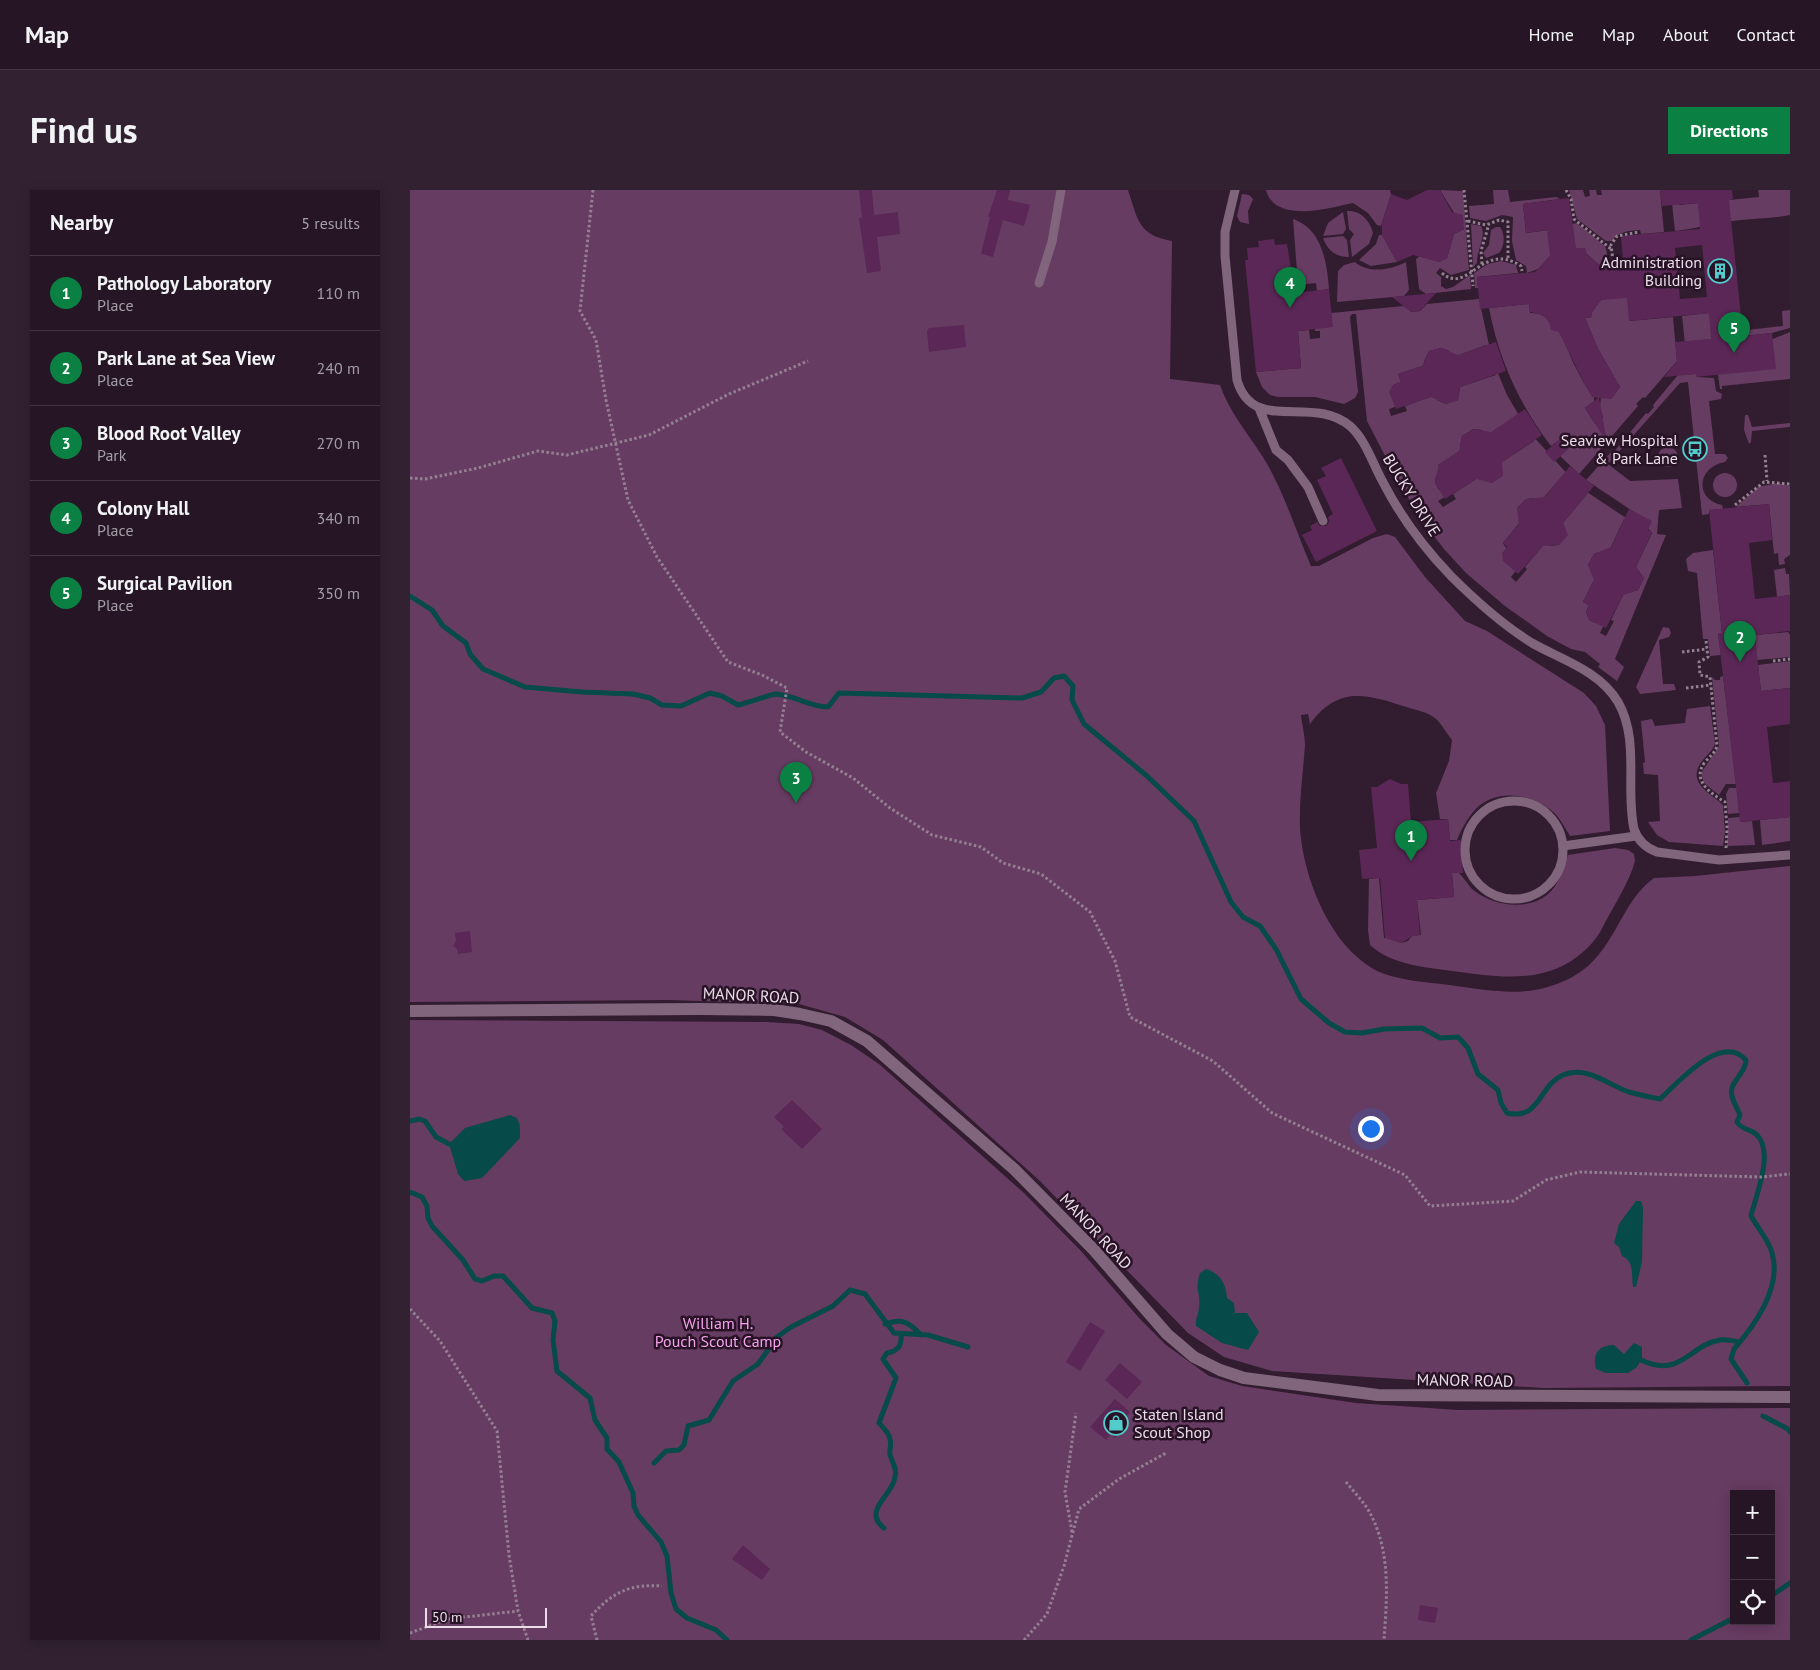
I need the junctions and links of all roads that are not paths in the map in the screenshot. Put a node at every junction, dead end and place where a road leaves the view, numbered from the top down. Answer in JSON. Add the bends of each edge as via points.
{"nodes":[{"id":1,"x":1061,"y":190,"type":"edge"},
{"id":2,"x":1235,"y":190,"type":"edge"},
{"id":3,"x":1039,"y":283,"type":"dead end"},
{"id":4,"x":1259,"y":408,"type":"junction"},
{"id":5,"x":1323,"y":521,"type":"dead end"},
{"id":6,"x":1638,"y":839,"type":"junction"},
{"id":7,"x":1563,"y":846,"type":"junction"},
{"id":8,"x":1790,"y":855,"type":"edge"},
{"id":9,"x":410,"y":1011,"type":"edge"},
{"id":10,"x":1790,"y":1397,"type":"edge"}],
"edges":[{"from":1,"to":3,"type":"lane","via":[[1052,242]]},
{"from":2,"to":4,"type":"lane","via":[[1225,232],[1224,256],[1237,380],[1247,401]]},
{"from":4,"to":5,"type":"lane","via":[[1276,450],[1288,460],[1308,487]]},
{"from":4,"to":6,"type":"lane","name":"BUCKY DRIVE","via":[[1330,414],[1351,427],[1403,517],[1450,575],[1482,605],[1531,642],[1586,672],[1611,692],[1621,707],[1627,726],[1632,822]]},
{"from":6,"to":7,"type":"lane"},
{"from":6,"to":8,"type":"lane","via":[[1648,849],[1658,852],[1719,860]]},
{"from":7,"to":7,"type":"lane","via":[[1560,867],[1548,885],[1520,899],[1499,897],[1480,886],[1472,878],[1465,857],[1467,835],[1478,816],[1487,808],[1508,801],[1519,801],[1540,809],[1556,825]]},
{"from":9,"to":10,"type":"street","name":"MANOR ROAD","via":[[755,1010],[800,1014],[831,1022],[867,1041],[1014,1169],[1094,1250],[1167,1334],[1194,1357],[1244,1378],[1378,1395]]}]}
